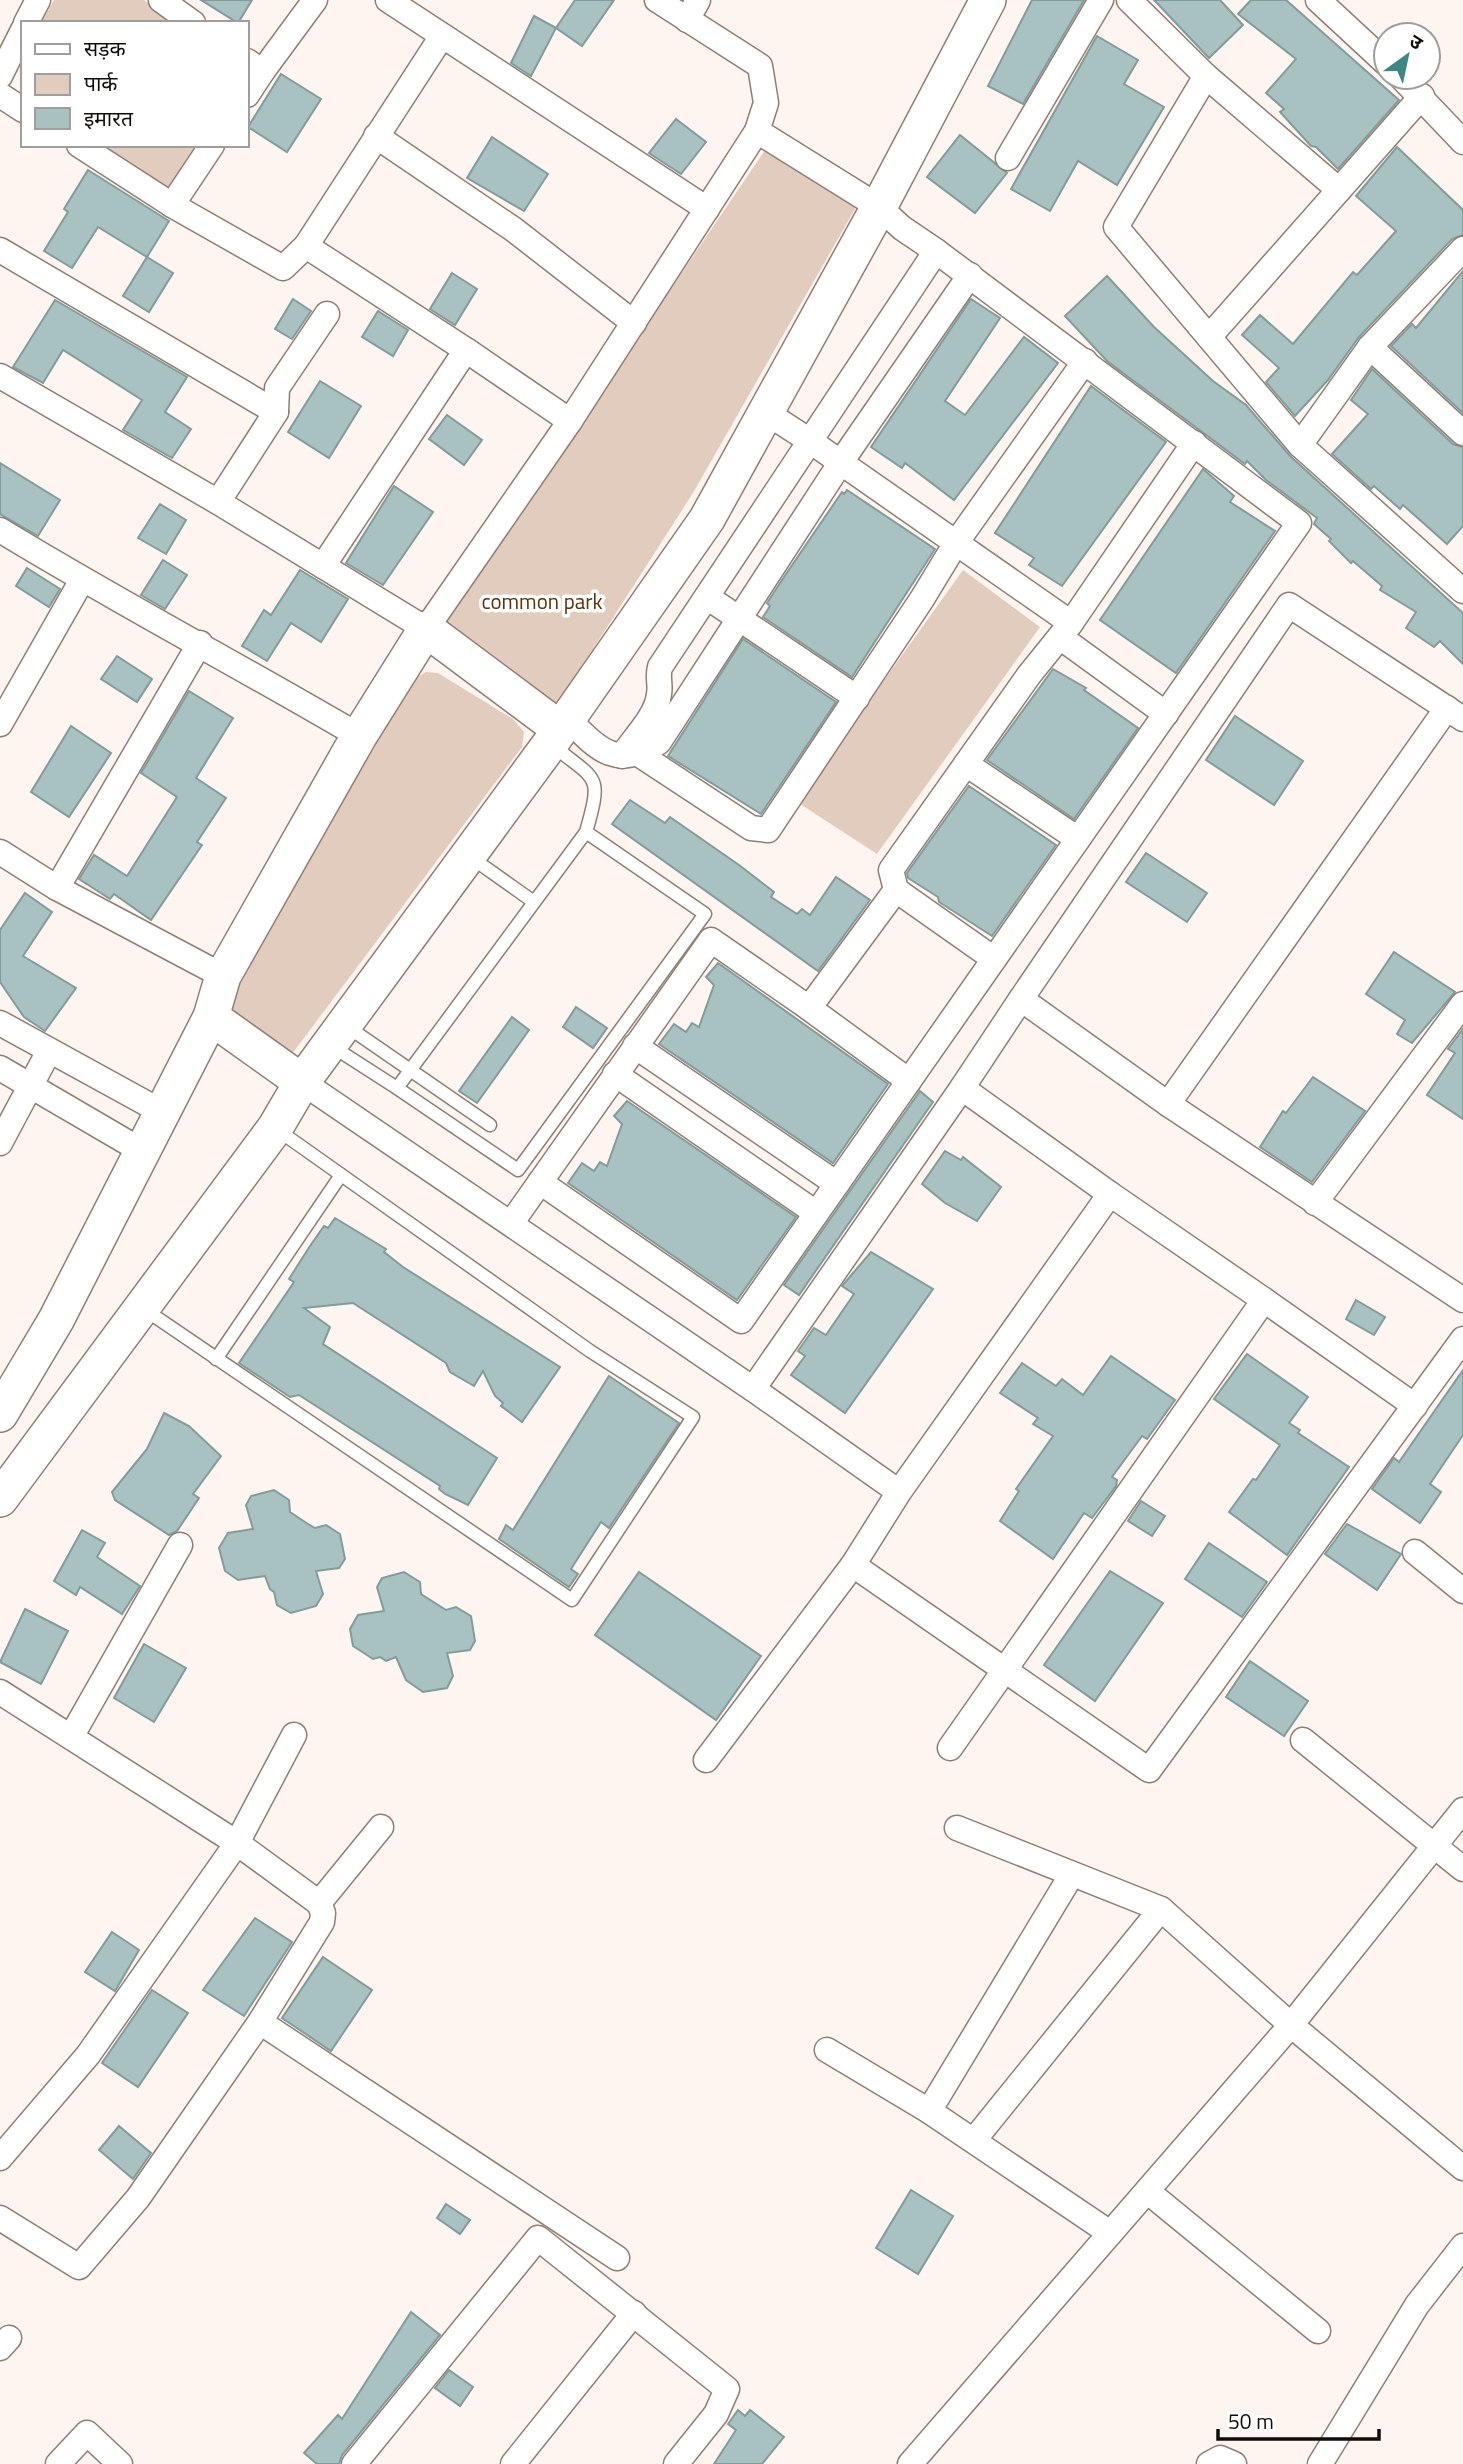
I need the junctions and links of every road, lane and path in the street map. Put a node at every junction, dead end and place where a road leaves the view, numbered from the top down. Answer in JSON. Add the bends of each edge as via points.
{"nodes":[{"id":1,"x":38,"y":0,"type":"edge"},
{"id":2,"x":161,"y":0,"type":"edge"},
{"id":3,"x":315,"y":0,"type":"edge"},
{"id":4,"x":387,"y":0,"type":"edge"},
{"id":5,"x":657,"y":0,"type":"edge"},
{"id":6,"x":988,"y":0,"type":"edge"},
{"id":7,"x":1101,"y":0,"type":"edge"},
{"id":8,"x":1129,"y":0,"type":"edge"},
{"id":9,"x":1318,"y":0,"type":"edge"},
{"id":10,"x":693,"y":10,"type":"edge"},
{"id":11,"x":27,"y":21,"type":"edge"},
{"id":12,"x":190,"y":21,"type":"edge"},
{"id":13,"x":21,"y":34,"type":"edge"},
{"id":14,"x":442,"y":36,"type":"junction"},
{"id":15,"x":1372,"y":50,"type":"edge"},
{"id":16,"x":255,"y":66,"type":"edge"},
{"id":17,"x":0,"y":76,"type":"edge"},
{"id":18,"x":1206,"y":76,"type":"junction"},
{"id":19,"x":248,"y":91,"type":"edge"},
{"id":20,"x":1416,"y":91,"type":"edge"},
{"id":21,"x":0,"y":95,"type":"edge"},
{"id":22,"x":1422,"y":96,"type":"junction"},
{"id":23,"x":21,"y":109,"type":"edge"},
{"id":24,"x":757,"y":131,"type":"junction"},
{"id":25,"x":376,"y":136,"type":"junction"},
{"id":26,"x":1463,"y":142,"type":"edge"},
{"id":27,"x":82,"y":147,"type":"edge"},
{"id":28,"x":211,"y":147,"type":"edge"},
{"id":29,"x":1008,"y":158,"type":"dead end"},
{"id":30,"x":1339,"y":190,"type":"junction"},
{"id":31,"x":172,"y":205,"type":"junction"},
{"id":32,"x":879,"y":207,"type":"junction"},
{"id":33,"x":707,"y":209,"type":"junction"},
{"id":34,"x":306,"y":246,"type":"junction"},
{"id":35,"x":1463,"y":249,"type":"edge"},
{"id":36,"x":0,"y":250,"type":"edge"},
{"id":37,"x":936,"y":251,"type":"junction"},
{"id":38,"x":970,"y":275,"type":"junction"},
{"id":39,"x":327,"y":314,"type":"dead end"},
{"id":40,"x":634,"y":323,"type":"junction"},
{"id":41,"x":1209,"y":337,"type":"junction"},
{"id":42,"x":1370,"y":348,"type":"junction"},
{"id":43,"x":466,"y":350,"type":"junction"},
{"id":44,"x":1085,"y":361,"type":"junction"},
{"id":45,"x":0,"y":376,"type":"edge"},
{"id":46,"x":276,"y":412,"type":"junction"},
{"id":47,"x":767,"y":413,"type":"junction"},
{"id":48,"x":570,"y":421,"type":"junction"},
{"id":49,"x":1463,"y":433,"type":"edge"},
{"id":50,"x":810,"y":441,"type":"junction"},
{"id":51,"x":1194,"y":443,"type":"junction"},
{"id":52,"x":1300,"y":446,"type":"junction"},
{"id":53,"x":841,"y":462,"type":"junction"},
{"id":54,"x":218,"y":502,"type":"junction"},
{"id":55,"x":0,"y":530,"type":"edge"},
{"id":56,"x":956,"y":542,"type":"junction"},
{"id":57,"x":323,"y":566,"type":"junction"},
{"id":58,"x":82,"y":580,"type":"junction"},
{"id":59,"x":1463,"y":591,"type":"edge"},
{"id":60,"x":707,"y":597,"type":"junction"},
{"id":61,"x":739,"y":619,"type":"junction"},
{"id":62,"x":426,"y":629,"type":"junction"},
{"id":63,"x":1065,"y":630,"type":"junction"},
{"id":64,"x":200,"y":643,"type":"junction"},
{"id":65,"x":857,"y":698,"type":"junction"},
{"id":66,"x":1166,"y":713,"type":"junction"},
{"id":67,"x":1455,"y":713,"type":"edge"},
{"id":68,"x":0,"y":724,"type":"edge"},
{"id":69,"x":559,"y":730,"type":"junction"},
{"id":70,"x":359,"y":736,"type":"junction"},
{"id":71,"x":630,"y":754,"type":"junction"},
{"id":72,"x":966,"y":764,"type":"junction"},
{"id":73,"x":586,"y":832,"type":"junction"},
{"id":74,"x":1078,"y":839,"type":"junction"},
{"id":75,"x":0,"y":852,"type":"edge"},
{"id":76,"x":469,"y":856,"type":"junction"},
{"id":77,"x":57,"y":888,"type":"junction"},
{"id":78,"x":897,"y":890,"type":"junction"},
{"id":79,"x":534,"y":902,"type":"junction"},
{"id":80,"x":994,"y":959,"type":"junction"},
{"id":81,"x":223,"y":976,"type":"junction"},
{"id":82,"x":1021,"y":999,"type":"junction"},
{"id":83,"x":1463,"y":1004,"type":"edge"},
{"id":84,"x":809,"y":1008,"type":"junction"},
{"id":85,"x":211,"y":1017,"type":"junction"},
{"id":86,"x":0,"y":1023,"type":"edge"},
{"id":87,"x":337,"y":1035,"type":"junction"},
{"id":88,"x":635,"y":1046,"type":"junction"},
{"id":89,"x":49,"y":1051,"type":"junction"},
{"id":90,"x":0,"y":1068,"type":"edge"},
{"id":91,"x":411,"y":1070,"type":"junction"},
{"id":92,"x":615,"y":1074,"type":"junction"},
{"id":93,"x":909,"y":1081,"type":"junction"},
{"id":94,"x":302,"y":1082,"type":"junction"},
{"id":95,"x":30,"y":1083,"type":"junction"},
{"id":96,"x":397,"y":1088,"type":"junction"},
{"id":97,"x":962,"y":1088,"type":"junction"},
{"id":98,"x":1168,"y":1104,"type":"junction"},
{"id":99,"x":162,"y":1112,"type":"junction"},
{"id":100,"x":490,"y":1125,"type":"dead end"},
{"id":101,"x":275,"y":1128,"type":"junction"},
{"id":102,"x":0,"y":1143,"type":"edge"},
{"id":103,"x":142,"y":1151,"type":"junction"},
{"id":104,"x":341,"y":1175,"type":"junction"},
{"id":105,"x":540,"y":1182,"type":"junction"},
{"id":106,"x":837,"y":1184,"type":"junction"},
{"id":107,"x":1111,"y":1194,"type":"junction"},
{"id":108,"x":1315,"y":1203,"type":"junction"},
{"id":109,"x":816,"y":1213,"type":"junction"},
{"id":110,"x":512,"y":1222,"type":"junction"},
{"id":111,"x":1264,"y":1300,"type":"junction"},
{"id":112,"x":1463,"y":1300,"type":"edge"},
{"id":113,"x":142,"y":1308,"type":"junction"},
{"id":114,"x":1463,"y":1339,"type":"edge"},
{"id":115,"x":216,"y":1359,"type":"junction"},
{"id":116,"x":753,"y":1389,"type":"junction"},
{"id":117,"x":1415,"y":1406,"type":"junction"},
{"id":118,"x":0,"y":1414,"type":"edge"},
{"id":119,"x":899,"y":1492,"type":"junction"},
{"id":120,"x":0,"y":1499,"type":"edge"},
{"id":121,"x":180,"y":1545,"type":"dead end"},
{"id":122,"x":1415,"y":1552,"type":"dead end"},
{"id":123,"x":853,"y":1565,"type":"junction"},
{"id":124,"x":1463,"y":1591,"type":"edge"},
{"id":125,"x":1002,"y":1669,"type":"junction"},
{"id":126,"x":0,"y":1692,"type":"edge"},
{"id":127,"x":294,"y":1735,"type":"dead end"},
{"id":128,"x":71,"y":1737,"type":"junction"},
{"id":129,"x":1303,"y":1740,"type":"dead end"},
{"id":130,"x":950,"y":1748,"type":"dead end"},
{"id":131,"x":706,"y":1760,"type":"dead end"},
{"id":132,"x":1463,"y":1810,"type":"edge"},
{"id":133,"x":381,"y":1827,"type":"dead end"},
{"id":134,"x":957,"y":1828,"type":"dead end"},
{"id":135,"x":237,"y":1843,"type":"junction"},
{"id":136,"x":1434,"y":1845,"type":"junction"},
{"id":137,"x":1463,"y":1869,"type":"edge"},
{"id":138,"x":1072,"y":1874,"type":"junction"},
{"id":139,"x":319,"y":1903,"type":"junction"},
{"id":140,"x":1161,"y":1909,"type":"junction"},
{"id":141,"x":260,"y":2022,"type":"junction"},
{"id":142,"x":1291,"y":2025,"type":"junction"},
{"id":143,"x":827,"y":2050,"type":"dead end"},
{"id":144,"x":929,"y":2111,"type":"junction"},
{"id":145,"x":974,"y":2140,"type":"junction"},
{"id":146,"x":1459,"y":2156,"type":"edge"},
{"id":147,"x":0,"y":2158,"type":"edge"},
{"id":148,"x":1147,"y":2191,"type":"junction"},
{"id":149,"x":0,"y":2218,"type":"edge"},
{"id":150,"x":1110,"y":2233,"type":"junction"},
{"id":151,"x":1463,"y":2246,"type":"edge"},
{"id":152,"x":617,"y":2258,"type":"dead end"},
{"id":153,"x":634,"y":2313,"type":"junction"},
{"id":154,"x":1318,"y":2331,"type":"dead end"},
{"id":155,"x":58,"y":2464,"type":"edge"},
{"id":156,"x":120,"y":2464,"type":"edge"},
{"id":157,"x":354,"y":2464,"type":"edge"},
{"id":158,"x":513,"y":2464,"type":"edge"},
{"id":159,"x":676,"y":2464,"type":"edge"},
{"id":160,"x":910,"y":2464,"type":"edge"},
{"id":161,"x":1209,"y":2464,"type":"edge"},
{"id":162,"x":1234,"y":2464,"type":"edge"},
{"id":163,"x":1320,"y":2464,"type":"edge"}],
"edges":[{"from":1,"to":11,"type":"street"},
{"from":2,"to":12,"type":"street"},
{"from":3,"to":16,"type":"street"},
{"from":4,"to":14,"type":"street"},
{"from":5,"to":10,"type":"street"},
{"from":6,"to":32,"type":"street"},
{"from":7,"to":29,"type":"street"},
{"from":8,"to":18,"type":"street"},
{"from":9,"to":15,"type":"street"},
{"from":10,"to":24,"type":"street","via":[[760,66],[766,103]]},
{"from":13,"to":17,"type":"street"},
{"from":14,"to":25,"type":"street"},
{"from":14,"to":33,"type":"street"},
{"from":16,"to":19,"type":"street"},
{"from":18,"to":30,"type":"street"},
{"from":18,"to":41,"type":"street","via":[[1116,227]]},
{"from":20,"to":22,"type":"street"},
{"from":21,"to":23,"type":"street"},
{"from":22,"to":26,"type":"street"},
{"from":22,"to":30,"type":"street"},
{"from":24,"to":32,"type":"street"},
{"from":24,"to":33,"type":"street"},
{"from":25,"to":34,"type":"street"},
{"from":25,"to":40,"type":"street","via":[[513,229]]},
{"from":27,"to":31,"type":"street"},
{"from":28,"to":31,"type":"street"},
{"from":30,"to":41,"type":"street"},
{"from":31,"to":34,"type":"street","via":[[284,268]]},
{"from":32,"to":37,"type":"street"},
{"from":32,"to":47,"type":"street"},
{"from":33,"to":40,"type":"street"},
{"from":34,"to":43,"type":"street"},
{"from":35,"to":42,"type":"street"},
{"from":36,"to":46,"type":"street"},
{"from":37,"to":38,"type":"street"},
{"from":37,"to":50,"type":"street"},
{"from":38,"to":44,"type":"street"},
{"from":38,"to":53,"type":"street"},
{"from":39,"to":46,"type":"street","via":[[277,388]]},
{"from":40,"to":48,"type":"street"},
{"from":41,"to":52,"type":"street"},
{"from":42,"to":49,"type":"street"},
{"from":42,"to":52,"type":"street"},
{"from":43,"to":48,"type":"street"},
{"from":43,"to":57,"type":"street"},
{"from":44,"to":51,"type":"street"},
{"from":44,"to":56,"type":"street"},
{"from":45,"to":54,"type":"street"},
{"from":46,"to":54,"type":"street"},
{"from":47,"to":50,"type":"street"},
{"from":47,"to":69,"type":"street","via":[[706,519]]},
{"from":48,"to":62,"type":"street"},
{"from":50,"to":53,"type":"street"},
{"from":50,"to":60,"type":"street"},
{"from":51,"to":63,"type":"street"},
{"from":51,"to":66,"type":"street","via":[[1298,523]]},
{"from":52,"to":59,"type":"street"},
{"from":53,"to":56,"type":"street"},
{"from":53,"to":61,"type":"street"},
{"from":54,"to":57,"type":"street"},
{"from":55,"to":58,"type":"street"},
{"from":56,"to":63,"type":"street"},
{"from":56,"to":65,"type":"street"},
{"from":57,"to":62,"type":"street"},
{"from":58,"to":64,"type":"street"},
{"from":58,"to":68,"type":"street"},
{"from":60,"to":61,"type":"street"},
{"from":60,"to":71,"type":"street","via":[[660,667],[660,693]]},
{"from":61,"to":65,"type":"street"},
{"from":61,"to":71,"type":"street","via":[[659,743]]},
{"from":62,"to":69,"type":"street"},
{"from":62,"to":70,"type":"street"},
{"from":63,"to":66,"type":"street"},
{"from":63,"to":72,"type":"street"},
{"from":64,"to":70,"type":"street"},
{"from":64,"to":77,"type":"street"},
{"from":65,"to":71,"type":"street","via":[[768,830],[751,828]]},
{"from":66,"to":74,"type":"street"},
{"from":67,"to":82,"type":"street","via":[[1289,604]]},
{"from":67,"to":98,"type":"street"},
{"from":69,"to":71,"type":"street","via":[[615,757]]},
{"from":69,"to":73,"type":"lane","via":[[595,782],[597,793]]},
{"from":69,"to":76,"type":"street"},
{"from":70,"to":81,"type":"street"},
{"from":72,"to":74,"type":"street"},
{"from":72,"to":78,"type":"street","via":[[891,870]]},
{"from":73,"to":79,"type":"lane"},
{"from":73,"to":96,"type":"lane","via":[[705,914],[518,1170]]},
{"from":74,"to":80,"type":"street"},
{"from":75,"to":77,"type":"street"},
{"from":76,"to":79,"type":"lane"},
{"from":76,"to":87,"type":"street"},
{"from":77,"to":81,"type":"street"},
{"from":78,"to":80,"type":"street"},
{"from":78,"to":84,"type":"street"},
{"from":79,"to":91,"type":"lane"},
{"from":80,"to":93,"type":"street"},
{"from":81,"to":85,"type":"street"},
{"from":82,"to":97,"type":"street"},
{"from":82,"to":98,"type":"street"},
{"from":83,"to":108,"type":"street"},
{"from":84,"to":88,"type":"street","via":[[711,940]]},
{"from":84,"to":93,"type":"street"},
{"from":85,"to":94,"type":"street"},
{"from":85,"to":99,"type":"street"},
{"from":86,"to":89,"type":"street"},
{"from":87,"to":91,"type":"lane"},
{"from":87,"to":94,"type":"street"},
{"from":87,"to":96,"type":"lane"},
{"from":88,"to":92,"type":"street"},
{"from":88,"to":106,"type":"street"},
{"from":89,"to":95,"type":"street"},
{"from":89,"to":99,"type":"street"},
{"from":90,"to":95,"type":"street"},
{"from":91,"to":96,"type":"lane"},
{"from":91,"to":100,"type":"lane"},
{"from":92,"to":105,"type":"street"},
{"from":92,"to":109,"type":"street"},
{"from":93,"to":106,"type":"street"},
{"from":94,"to":101,"type":"street"},
{"from":94,"to":110,"type":"street"},
{"from":95,"to":102,"type":"street"},
{"from":95,"to":103,"type":"street"},
{"from":97,"to":107,"type":"street"},
{"from":97,"to":116,"type":"street"},
{"from":98,"to":108,"type":"street"},
{"from":99,"to":103,"type":"street"},
{"from":101,"to":104,"type":"lane"},
{"from":101,"to":113,"type":"street"},
{"from":103,"to":118,"type":"street","via":[[56,1320]]},
{"from":104,"to":115,"type":"lane"},
{"from":104,"to":115,"type":"lane","via":[[590,1351],[693,1417],[572,1600]]},
{"from":105,"to":109,"type":"street","via":[[741,1321]]},
{"from":105,"to":110,"type":"street"},
{"from":106,"to":109,"type":"street"},
{"from":107,"to":111,"type":"street"},
{"from":107,"to":119,"type":"street"},
{"from":108,"to":112,"type":"street"},
{"from":110,"to":116,"type":"street"},
{"from":111,"to":117,"type":"street"},
{"from":111,"to":125,"type":"street"},
{"from":113,"to":115,"type":"lane"},
{"from":113,"to":120,"type":"street"},
{"from":114,"to":117,"type":"street"},
{"from":116,"to":119,"type":"street"},
{"from":117,"to":125,"type":"street","via":[[1149,1770]]},
{"from":119,"to":123,"type":"street"},
{"from":121,"to":128,"type":"street"},
{"from":122,"to":124,"type":"street"},
{"from":123,"to":125,"type":"street"},
{"from":123,"to":131,"type":"street"},
{"from":125,"to":130,"type":"street"},
{"from":126,"to":128,"type":"street"},
{"from":127,"to":135,"type":"street"},
{"from":128,"to":135,"type":"street"},
{"from":129,"to":136,"type":"street"},
{"from":132,"to":136,"type":"street"},
{"from":133,"to":139,"type":"street"},
{"from":134,"to":138,"type":"street"},
{"from":135,"to":139,"type":"street"},
{"from":135,"to":147,"type":"street","via":[[88,2055]]},
{"from":136,"to":137,"type":"street"},
{"from":136,"to":142,"type":"street"},
{"from":138,"to":140,"type":"street"},
{"from":138,"to":144,"type":"street"},
{"from":139,"to":141,"type":"street","via":[[321,1922]]},
{"from":140,"to":142,"type":"street"},
{"from":140,"to":145,"type":"street"},
{"from":141,"to":149,"type":"street","via":[[138,2198],[79,2267]]},
{"from":141,"to":152,"type":"street"},
{"from":142,"to":146,"type":"street"},
{"from":142,"to":148,"type":"street"},
{"from":143,"to":144,"type":"street"},
{"from":144,"to":145,"type":"street"},
{"from":145,"to":150,"type":"street"},
{"from":148,"to":150,"type":"street"},
{"from":148,"to":154,"type":"street"},
{"from":150,"to":160,"type":"street"},
{"from":151,"to":163,"type":"street","via":[[1417,2305]]},
{"from":153,"to":157,"type":"street","via":[[538,2238]]},
{"from":153,"to":158,"type":"street"},
{"from":153,"to":159,"type":"street","via":[[727,2389],[716,2414]]},
{"from":155,"to":156,"type":"street","via":[[87,2433]]},
{"from":161,"to":162,"type":"street","via":[[1220,2458]]}]}
